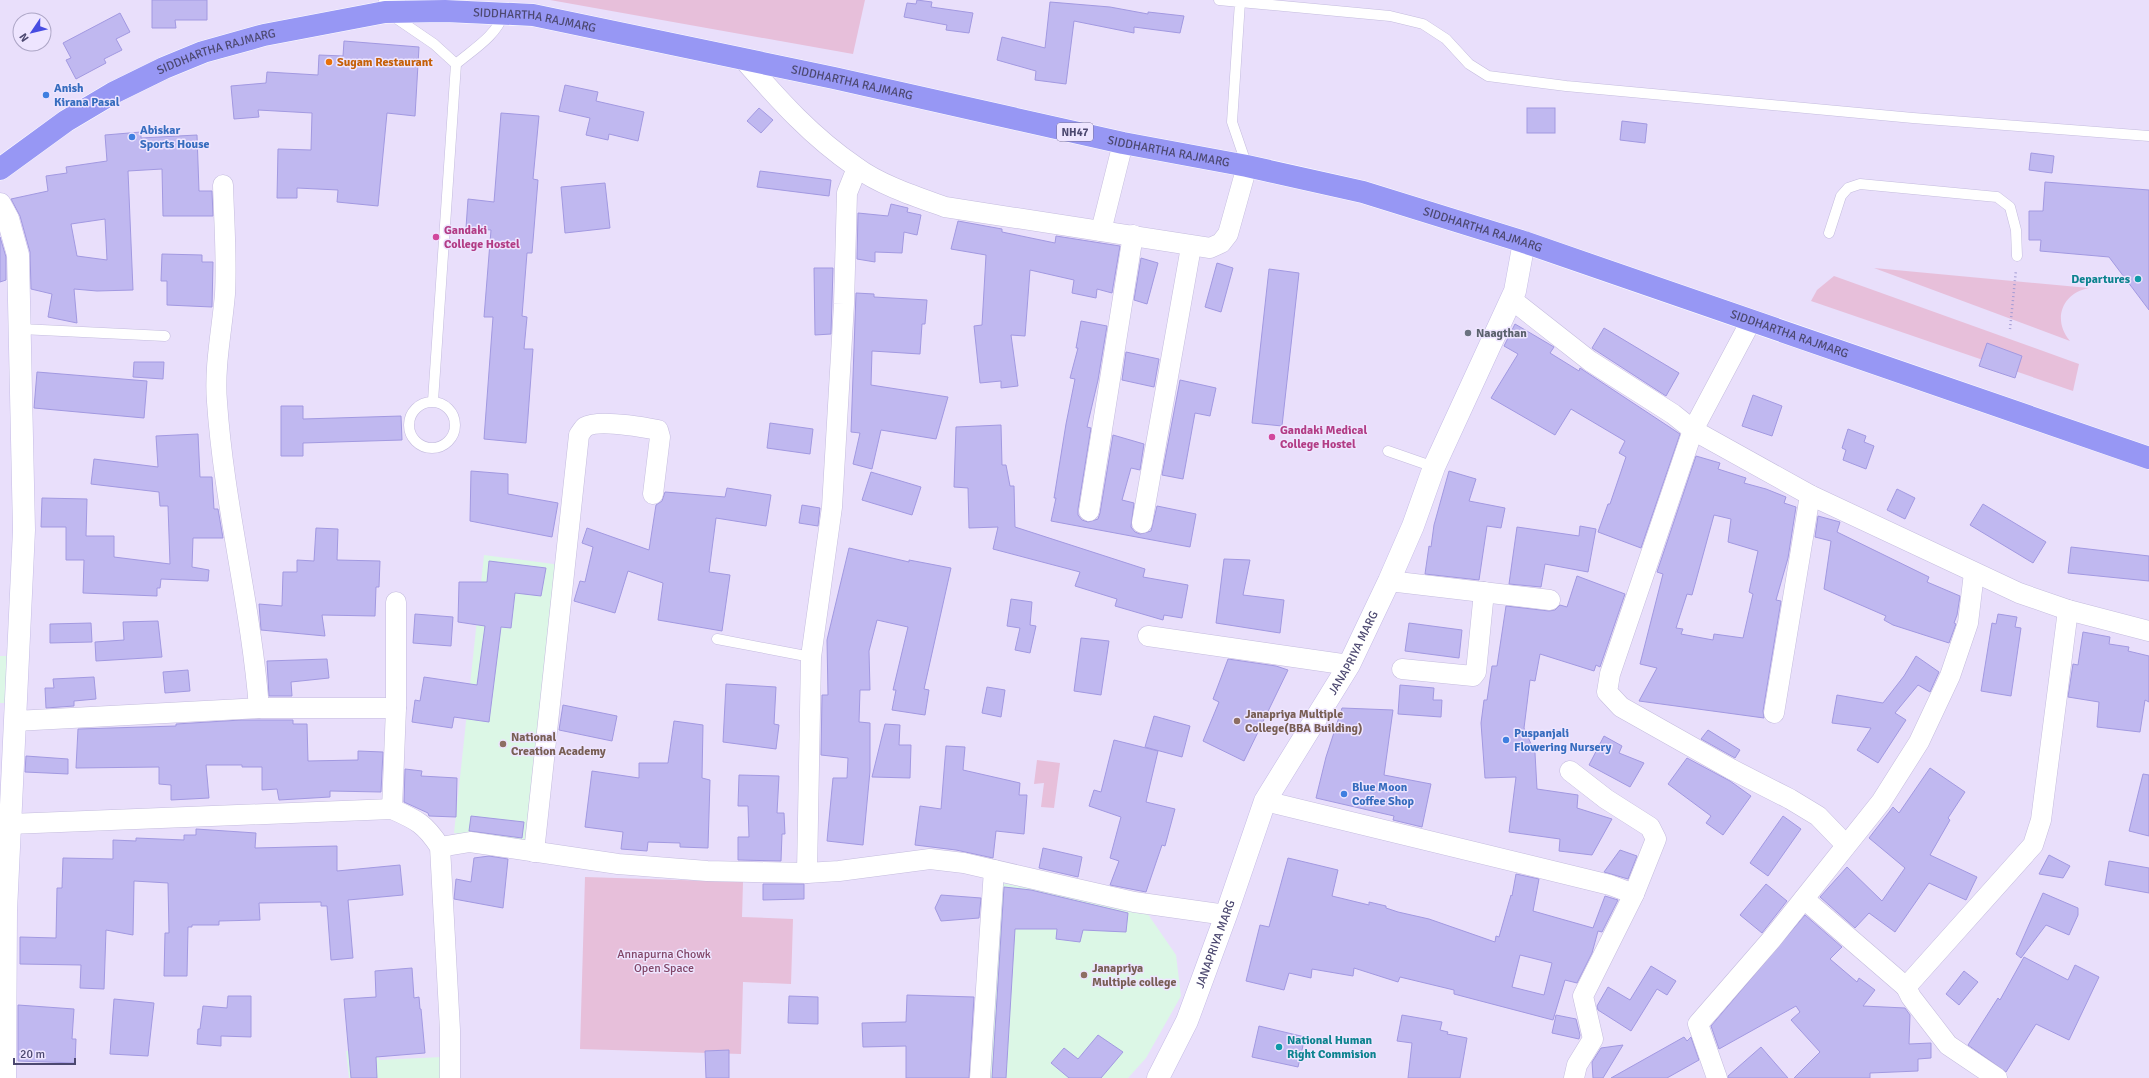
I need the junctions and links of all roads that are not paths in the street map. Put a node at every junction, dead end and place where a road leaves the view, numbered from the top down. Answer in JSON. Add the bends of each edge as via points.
{"nodes":[{"id":1,"x":1219,"y":0,"type":"edge"},
{"id":2,"x":1240,"y":2,"type":"junction"},
{"id":3,"x":384,"y":6,"type":"edge"},
{"id":4,"x":504,"y":13,"type":"junction"},
{"id":5,"x":744,"y":60,"type":"junction"},
{"id":6,"x":456,"y":64,"type":"junction"},
{"id":7,"x":2149,"y":136,"type":"edge"},
{"id":8,"x":1123,"y":143,"type":"junction"},
{"id":9,"x":1246,"y":166,"type":"junction"},
{"id":10,"x":857,"y":168,"type":"junction"},
{"id":11,"x":0,"y":169,"type":"edge"},
{"id":12,"x":223,"y":185,"type":"dead end"},
{"id":13,"x":0,"y":204,"type":"edge"},
{"id":14,"x":1101,"y":231,"type":"junction"},
{"id":15,"x":1829,"y":233,"type":"dead end"},
{"id":16,"x":1133,"y":236,"type":"junction"},
{"id":17,"x":1524,"y":242,"type":"junction"},
{"id":18,"x":1191,"y":247,"type":"junction"},
{"id":19,"x":2017,"y":256,"type":"road end"},
{"id":20,"x":1511,"y":299,"type":"junction"},
{"id":21,"x":1750,"y":321,"type":"junction"},
{"id":22,"x":21,"y":329,"type":"junction"},
{"id":23,"x":165,"y":336,"type":"dead end"},
{"id":24,"x":434,"y":401,"type":"junction"},
{"id":25,"x":1693,"y":430,"type":"junction"},
{"id":26,"x":1388,"y":451,"type":"dead end"},
{"id":27,"x":2149,"y":458,"type":"edge"},
{"id":28,"x":1434,"y":467,"type":"junction"},
{"id":29,"x":653,"y":494,"type":"dead end"},
{"id":30,"x":1810,"y":495,"type":"junction"},
{"id":31,"x":1089,"y":511,"type":"dead end"},
{"id":32,"x":1142,"y":523,"type":"dead end"},
{"id":33,"x":1974,"y":573,"type":"junction"},
{"id":34,"x":1389,"y":581,"type":"junction"},
{"id":35,"x":1484,"y":592,"type":"junction"},
{"id":36,"x":1550,"y":600,"type":"dead end"},
{"id":37,"x":396,"y":602,"type":"dead end"},
{"id":38,"x":2068,"y":610,"type":"junction"},
{"id":39,"x":2149,"y":631,"type":"edge"},
{"id":40,"x":1148,"y":636,"type":"dead end"},
{"id":41,"x":717,"y":639,"type":"dead end"},
{"id":42,"x":811,"y":657,"type":"junction"},
{"id":43,"x":1349,"y":665,"type":"junction"},
{"id":44,"x":1402,"y":669,"type":"dead end"},
{"id":45,"x":259,"y":708,"type":"junction"},
{"id":46,"x":396,"y":708,"type":"junction"},
{"id":47,"x":1774,"y":713,"type":"dead end"},
{"id":48,"x":15,"y":721,"type":"junction"},
{"id":49,"x":1570,"y":771,"type":"dead end"},
{"id":50,"x":1265,"y":801,"type":"junction"},
{"id":51,"x":392,"y":809,"type":"junction"},
{"id":52,"x":10,"y":824,"type":"junction"},
{"id":53,"x":1846,"y":844,"type":"junction"},
{"id":54,"x":440,"y":847,"type":"junction"},
{"id":55,"x":534,"y":852,"type":"junction"},
{"id":56,"x":994,"y":870,"type":"junction"},
{"id":57,"x":807,"y":873,"type":"junction"},
{"id":58,"x":1634,"y":894,"type":"junction"},
{"id":59,"x":1804,"y":899,"type":"junction"},
{"id":60,"x":3,"y":911,"type":"edge"},
{"id":61,"x":1226,"y":916,"type":"junction"},
{"id":62,"x":1906,"y":987,"type":"junction"},
{"id":63,"x":5,"y":1078,"type":"edge"},
{"id":64,"x":450,"y":1078,"type":"edge"},
{"id":65,"x":980,"y":1078,"type":"edge"},
{"id":66,"x":1158,"y":1078,"type":"edge"},
{"id":67,"x":1574,"y":1078,"type":"edge"},
{"id":68,"x":1717,"y":1078,"type":"edge"},
{"id":69,"x":1997,"y":1078,"type":"edge"}],
"edges":[{"from":1,"to":2,"type":"lane"},
{"from":2,"to":7,"type":"lane","via":[[1390,16],[1423,24],[1446,39],[1469,64],[1488,76],[1574,87],[1905,118]]},
{"from":2,"to":9,"type":"lane","via":[[1232,122]]},
{"from":3,"to":4,"type":"highway","name":"SIDDHARTHA RAJMARG","number":"NH47"},
{"from":3,"to":6,"type":"lane"},
{"from":3,"to":11,"type":"highway","name":"SIDDHARTHA RAJMARG","number":"NH47","via":[[264,35],[203,52],[170,65],[113,93],[66,122]]},
{"from":4,"to":5,"type":"highway","name":"SIDDHARTHA RAJMARG","number":"NH47","via":[[533,15]]},
{"from":4,"to":6,"type":"lane","via":[[500,25],[486,41]]},
{"from":5,"to":8,"type":"highway","name":"SIDDHARTHA RAJMARG","number":"NH47"},
{"from":5,"to":10,"type":"street","via":[[802,125]]},
{"from":6,"to":24,"type":"lane"},
{"from":8,"to":9,"type":"highway","name":"SIDDHARTHA RAJMARG","number":"NH47"},
{"from":8,"to":14,"type":"street"},
{"from":9,"to":17,"type":"highway","name":"SIDDHARTHA RAJMARG","number":"NH47","via":[[1363,192]]},
{"from":9,"to":18,"type":"street","via":[[1228,234],[1221,244],[1210,248]]},
{"from":10,"to":14,"type":"street","via":[[908,194],[945,207]]},
{"from":10,"to":42,"type":"street","via":[[847,193],[844,304],[832,507]]},
{"from":12,"to":45,"type":"street","via":[[225,293],[216,374],[217,403],[256,670]]},
{"from":13,"to":22,"type":"main road","via":[[8,219],[18,255]]},
{"from":14,"to":16,"type":"street"},
{"from":15,"to":19,"type":"lane","via":[[1841,196],[1848,188],[1860,184],[1997,198],[2010,207],[2016,230]]},
{"from":16,"to":18,"type":"street"},
{"from":16,"to":31,"type":"street"},
{"from":17,"to":20,"type":"main road","name":"JANAPRIYA MARG","via":[[1515,291]]},
{"from":17,"to":21,"type":"highway","name":"SIDDHARTHA RAJMARG","number":"NH47"},
{"from":18,"to":32,"type":"street"},
{"from":20,"to":25,"type":"street","via":[[1590,362],[1673,414]]},
{"from":20,"to":28,"type":"main road","name":"JANAPRIYA MARG"},
{"from":21,"to":25,"type":"street"},
{"from":21,"to":27,"type":"highway","name":"SIDDHARTHA RAJMARG","number":"NH47"},
{"from":22,"to":23,"type":"lane"},
{"from":22,"to":48,"type":"main road","via":[[24,530]]},
{"from":24,"to":24,"type":"lane","via":[[441,403],[453,414],[455,430],[449,442],[430,448],[421,446],[414,440],[408,423],[417,406]]},
{"from":25,"to":30,"type":"street"},
{"from":25,"to":53,"type":"street","via":[[1606,692],[1621,707],[1818,816]]},
{"from":26,"to":28,"type":"lane"},
{"from":28,"to":34,"type":"main road","name":"JANAPRIYA MARG","via":[[1413,526]]},
{"from":29,"to":55,"type":"street","via":[[660,437],[658,430],[609,424],[595,424],[584,428],[579,435]]},
{"from":30,"to":33,"type":"street"},
{"from":30,"to":47,"type":"street"},
{"from":33,"to":38,"type":"street","via":[[2019,593]]},
{"from":33,"to":53,"type":"street","via":[[1968,623],[1947,683],[1919,742],[1881,802]]},
{"from":34,"to":35,"type":"street"},
{"from":34,"to":43,"type":"main road","name":"JANAPRIYA MARG"},
{"from":35,"to":36,"type":"street"},
{"from":35,"to":44,"type":"street","via":[[1476,672],[1473,676]]},
{"from":37,"to":46,"type":"street"},
{"from":38,"to":39,"type":"street"},
{"from":38,"to":62,"type":"street","via":[[2041,820],[2033,845]]},
{"from":40,"to":43,"type":"street"},
{"from":41,"to":42,"type":"lane"},
{"from":42,"to":57,"type":"street"},
{"from":43,"to":50,"type":"main road","name":"JANAPRIYA MARG"},
{"from":45,"to":46,"type":"street"},
{"from":45,"to":48,"type":"street"},
{"from":46,"to":51,"type":"street"},
{"from":48,"to":52,"type":"main road"},
{"from":49,"to":58,"type":"street","via":[[1606,799],[1650,827],[1656,839]]},
{"from":50,"to":58,"type":"street","via":[[1610,885]]},
{"from":50,"to":61,"type":"main road","name":"JANAPRIYA MARG"},
{"from":51,"to":52,"type":"street"},
{"from":51,"to":54,"type":"street","via":[[408,815],[427,828]]},
{"from":52,"to":60,"type":"main road"},
{"from":53,"to":59,"type":"street"},
{"from":54,"to":55,"type":"street","via":[[470,842]]},
{"from":54,"to":64,"type":"street","via":[[450,1030]]},
{"from":55,"to":57,"type":"street","via":[[618,864],[707,871]]},
{"from":56,"to":57,"type":"street","via":[[930,859]]},
{"from":56,"to":61,"type":"street","via":[[1134,902]]},
{"from":56,"to":65,"type":"street"},
{"from":58,"to":67,"type":"street","via":[[1583,996],[1593,1040],[1577,1065]]},
{"from":59,"to":62,"type":"street"},
{"from":59,"to":68,"type":"street","via":[[1698,1024]]},
{"from":60,"to":63,"type":"main road"},
{"from":61,"to":66,"type":"main road","name":"JANAPRIYA MARG","via":[[1187,1021]]},
{"from":62,"to":69,"type":"street","via":[[1948,1045]]}]}
